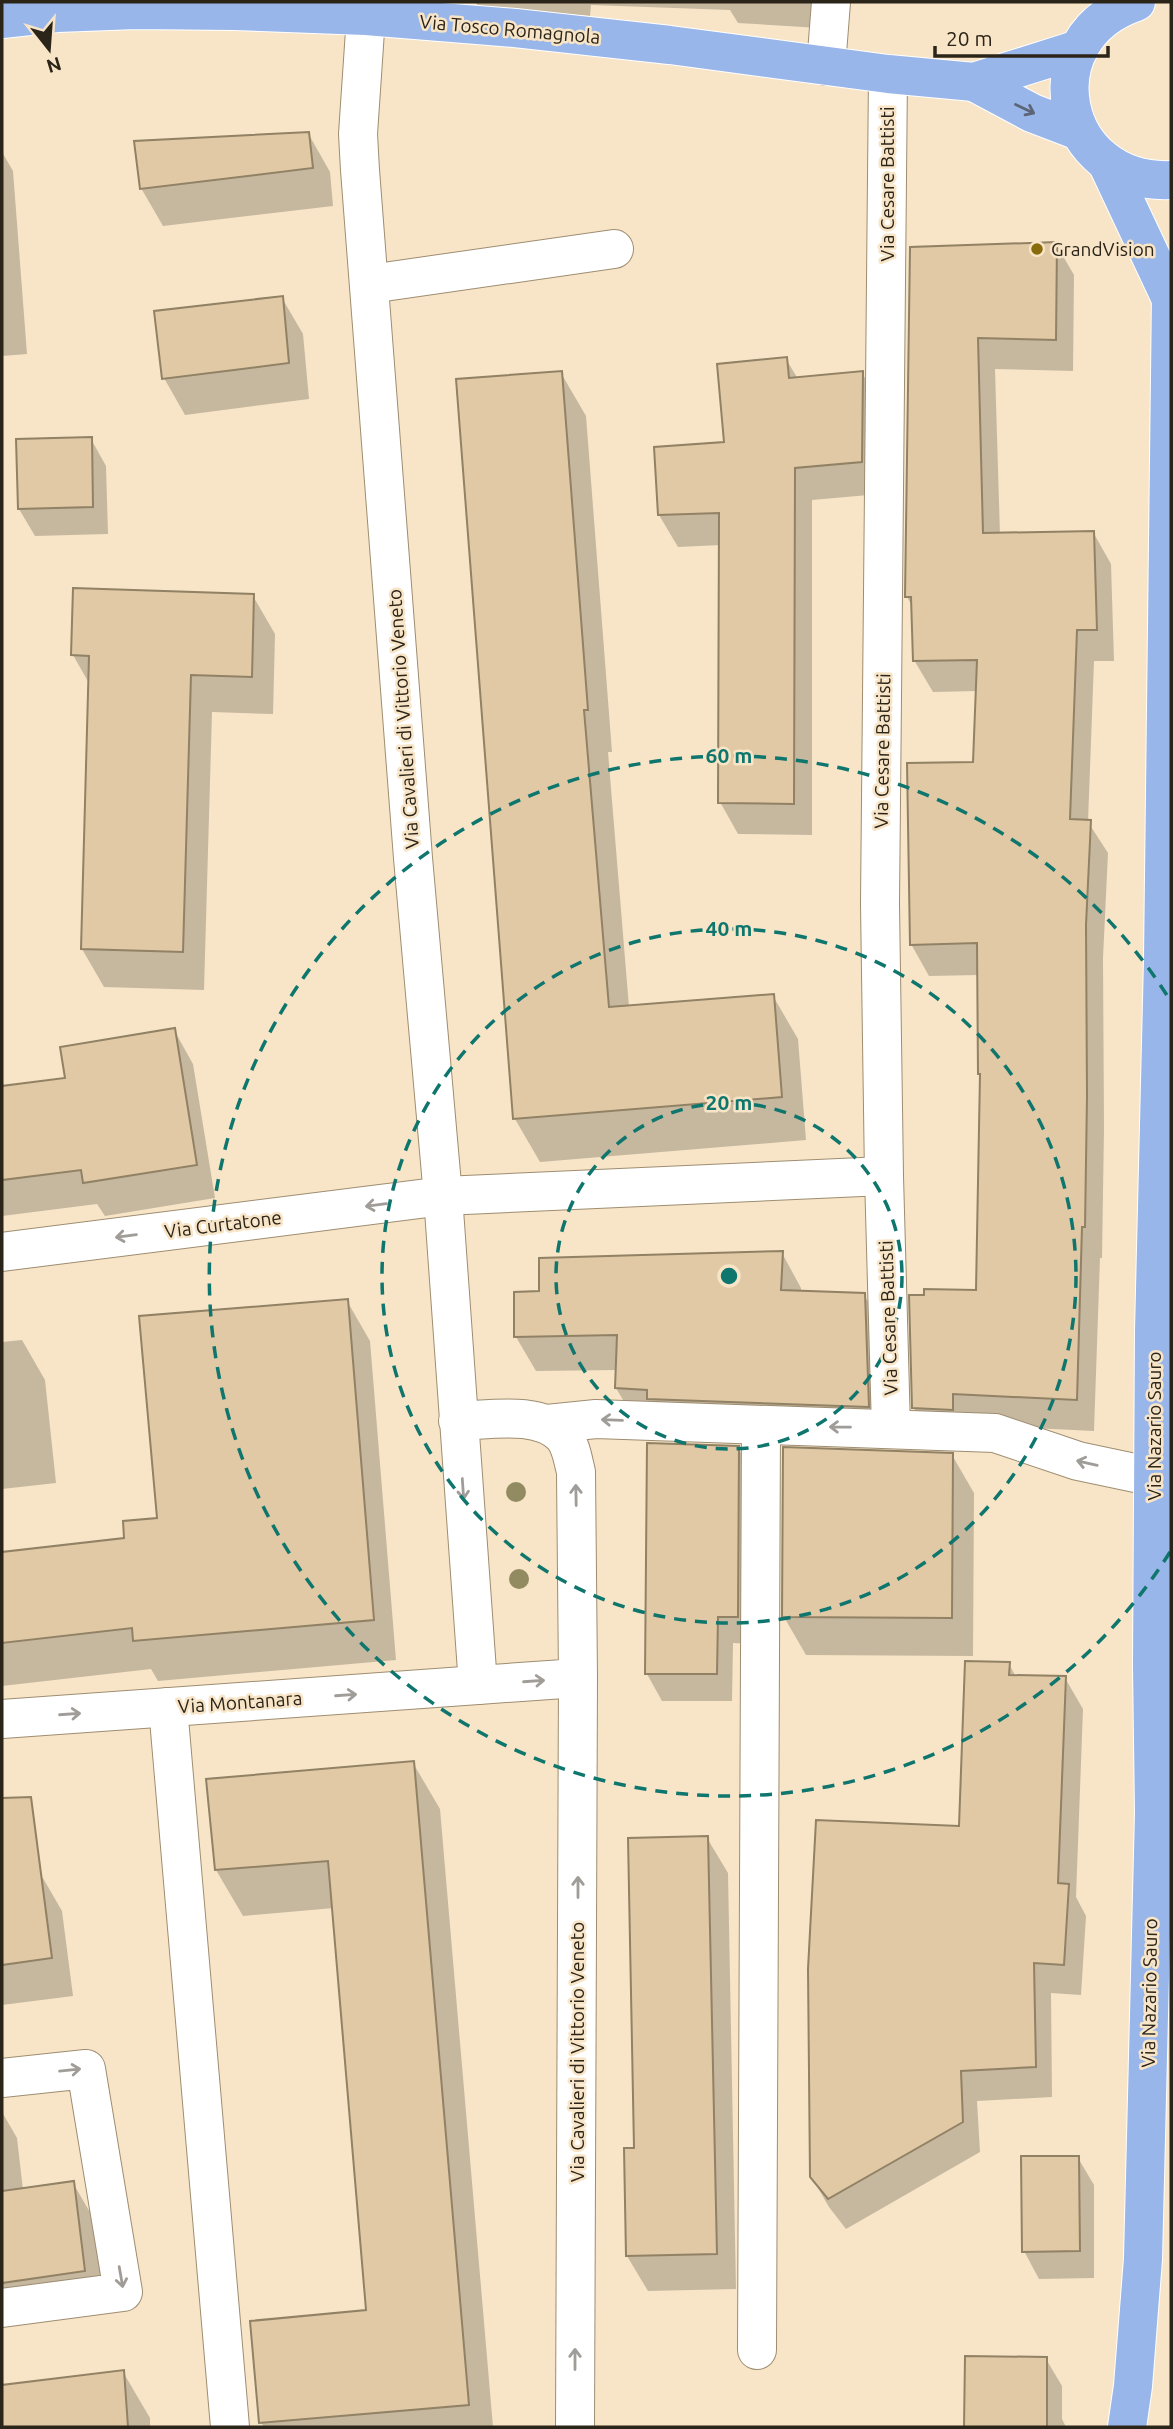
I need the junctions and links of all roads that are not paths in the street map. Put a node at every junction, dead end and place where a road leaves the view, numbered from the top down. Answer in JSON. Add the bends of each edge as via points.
{"nodes":[{"id":1,"x":831,"y":2,"type":"edge"},
{"id":2,"x":1127,"y":4,"type":"edge"},
{"id":3,"x":57,"y":7,"type":"edge"},
{"id":4,"x":366,"y":16,"type":"junction"},
{"id":5,"x":2,"y":19,"type":"edge"},
{"id":6,"x":1079,"y":49,"type":"junction"},
{"id":7,"x":826,"y":66,"type":"junction"},
{"id":8,"x":888,"y":74,"type":"junction"},
{"id":9,"x":974,"y":82,"type":"junction"},
{"id":10,"x":1079,"y":131,"type":"junction"},
{"id":11,"x":1108,"y":165,"type":"junction"},
{"id":12,"x":1171,"y":180,"type":"edge"},
{"id":13,"x":614,"y":249,"type":"dead end"},
{"id":14,"x":370,"y":284,"type":"junction"},
{"id":15,"x":1171,"y":295,"type":"edge"},
{"id":16,"x":884,"y":1176,"type":"junction"},
{"id":17,"x":443,"y":1196,"type":"junction"},
{"id":18,"x":2,"y":1252,"type":"edge"},
{"id":19,"x":458,"y":1421,"type":"junction"},
{"id":20,"x":547,"y":1424,"type":"junction"},
{"id":21,"x":761,"y":1425,"type":"junction"},
{"id":22,"x":891,"y":1428,"type":"junction"},
{"id":23,"x":1162,"y":1478,"type":"edge"},
{"id":24,"x":578,"y":1678,"type":"junction"},
{"id":25,"x":478,"y":1685,"type":"junction"},
{"id":26,"x":168,"y":1707,"type":"junction"},
{"id":27,"x":2,"y":1719,"type":"edge"},
{"id":28,"x":2,"y":2078,"type":"edge"},
{"id":29,"x":2,"y":2308,"type":"edge"},
{"id":30,"x":757,"y":2350,"type":"dead end"},
{"id":31,"x":230,"y":2427,"type":"edge"},
{"id":32,"x":575,"y":2427,"type":"edge"},
{"id":33,"x":1127,"y":2427,"type":"edge"}],
"edges":[{"from":1,"to":7,"type":"street"},
{"from":2,"to":6,"type":"main road","via":[[1102,19]]},
{"from":3,"to":4,"type":"main road","name":"Via Tosco Romagnola"},
{"from":3,"to":5,"type":"main road","name":"Via Tosco Romagnola"},
{"from":4,"to":7,"type":"main road","name":"Via Tosco Romagnola","via":[[606,38]]},
{"from":4,"to":14,"type":"street","name":"Via Cavalieri di Vittorio Veneto","via":[[358,134]]},
{"from":6,"to":9,"type":"main road","name":"Via Tosco Romagnola"},
{"from":6,"to":10,"type":"main road","via":[[1069,92]]},
{"from":7,"to":8,"type":"main road","name":"Via Tosco Romagnola"},
{"from":8,"to":9,"type":"main road","name":"Via Tosco Romagnola"},
{"from":8,"to":16,"type":"street","name":"Via Cesare Battisti","via":[[880,904]]},
{"from":9,"to":10,"type":"main road","name":"Via Tosco Romagnola","one_way":true,"via":[[1032,113]]},
{"from":10,"to":11,"type":"main road"},
{"from":11,"to":12,"type":"main road","via":[[1136,178]]},
{"from":11,"to":15,"type":"main road","name":"Via Nazario Sauro"},
{"from":13,"to":14,"type":"street"},
{"from":14,"to":17,"type":"street","name":"Via Cavalieri di Vittorio Veneto"},
{"from":15,"to":23,"type":"main road","name":"Via Nazario Sauro","via":[[1154,1331]]},
{"from":16,"to":17,"type":"street","name":"Via Curtatone"},
{"from":16,"to":22,"type":"street","name":"Via Cesare Battisti"},
{"from":17,"to":18,"type":"street","name":"Via Curtatone","one_way":true},
{"from":17,"to":19,"type":"street","name":"Via Cavalieri di Vittorio Veneto"},
{"from":19,"to":20,"type":"street"},
{"from":19,"to":25,"type":"street","name":"Via Cavalieri di Vittorio Veneto","one_way":true},
{"from":21,"to":20,"type":"street","one_way":true,"via":[[596,1419]]},
{"from":24,"to":20,"type":"street","name":"Via Cavalieri di Vittorio Veneto","one_way":true,"via":[[576,1472],[564,1437]]},
{"from":22,"to":21,"type":"street","one_way":true},
{"from":21,"to":30,"type":"street"},
{"from":23,"to":22,"type":"street","one_way":true,"via":[[1078,1461],[995,1433]]},
{"from":23,"to":33,"type":"main road","name":"Via Nazario Sauro","via":[[1143,2259]]},
{"from":25,"to":24,"type":"street","one_way":true},
{"from":32,"to":24,"type":"street","name":"Via Cavalieri di Vittorio Veneto","one_way":true},
{"from":26,"to":25,"type":"street","name":"Via Montanara","one_way":true},
{"from":27,"to":26,"type":"street","name":"Via Montanara","one_way":true},
{"from":26,"to":31,"type":"street"},
{"from":28,"to":29,"type":"street","one_way":true,"via":[[86,2069],[123,2292]]}]}
